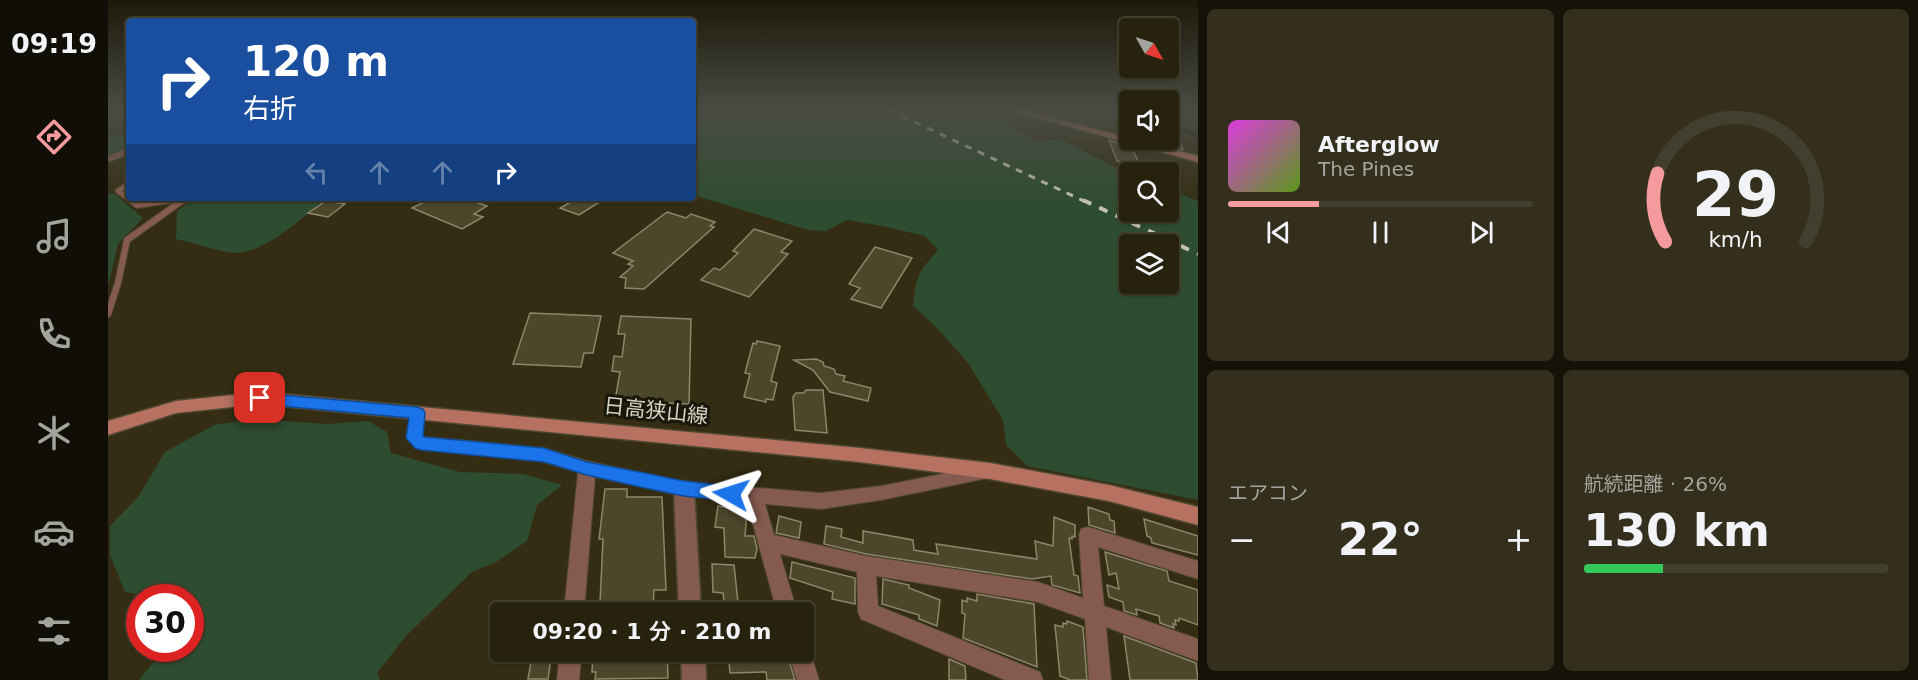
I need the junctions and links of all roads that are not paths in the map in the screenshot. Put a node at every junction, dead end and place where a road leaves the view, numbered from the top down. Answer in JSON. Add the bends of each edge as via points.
{"nodes":[{"id":1,"x":1133,"y":142,"type":"edge"},
{"id":2,"x":126,"y":152,"type":"edge"},
{"id":3,"x":108,"y":159,"type":"edge"},
{"id":4,"x":1198,"y":159,"type":"edge"},
{"id":5,"x":126,"y":186,"type":"edge"},
{"id":6,"x":126,"y":197,"type":"edge"},
{"id":7,"x":132,"y":201,"type":"edge"},
{"id":8,"x":166,"y":201,"type":"edge"},
{"id":9,"x":184,"y":201,"type":"edge"},
{"id":10,"x":108,"y":314,"type":"edge"},
{"id":11,"x":417,"y":413,"type":"junction"},
{"id":12,"x":108,"y":428,"type":"edge"},
{"id":13,"x":587,"y":468,"type":"junction"},
{"id":14,"x":990,"y":471,"type":"junction"},
{"id":15,"x":684,"y":489,"type":"junction"},
{"id":16,"x":754,"y":496,"type":"junction"},
{"id":17,"x":1198,"y":516,"type":"edge"},
{"id":18,"x":766,"y":542,"type":"junction"},
{"id":19,"x":866,"y":565,"type":"junction"},
{"id":20,"x":1198,"y":570,"type":"edge"},
{"id":21,"x":575,"y":602,"type":"edge"},
{"id":22,"x":690,"y":602,"type":"edge"},
{"id":23,"x":784,"y":602,"type":"edge"},
{"id":24,"x":1093,"y":611,"type":"junction"},
{"id":25,"x":1198,"y":650,"type":"edge"},
{"id":26,"x":570,"y":662,"type":"edge"},
{"id":27,"x":693,"y":662,"type":"edge"},
{"id":28,"x":802,"y":662,"type":"edge"},
{"id":29,"x":568,"y":680,"type":"edge"},
{"id":30,"x":694,"y":680,"type":"edge"},
{"id":31,"x":808,"y":680,"type":"edge"},
{"id":32,"x":1032,"y":680,"type":"edge"},
{"id":33,"x":1100,"y":680,"type":"edge"}],
"edges":[{"from":1,"to":4,"type":"main road"},
{"from":2,"to":3,"type":"street"},
{"from":5,"to":6,"type":"lane","via":[[118,191]]},
{"from":7,"to":8,"type":"lane","via":[[137,205]]},
{"from":9,"to":10,"type":"lane","via":[[127,240]]},
{"from":11,"to":12,"type":"main road","name":"日高狭山線","via":[[260,398],[176,407]]},
{"from":11,"to":13,"type":"street","via":[[414,438],[421,443],[544,455]]},
{"from":11,"to":14,"type":"main road","name":"日高狭山線"},
{"from":13,"to":15,"type":"street"},
{"from":13,"to":21,"type":"street"},
{"from":14,"to":16,"type":"street","via":[[821,501]]},
{"from":14,"to":17,"type":"main road","name":"日高狭山線","via":[[1108,493]]},
{"from":15,"to":16,"type":"street"},
{"from":15,"to":22,"type":"street"},
{"from":16,"to":18,"type":"street"},
{"from":18,"to":19,"type":"street"},
{"from":18,"to":23,"type":"street"},
{"from":19,"to":24,"type":"street","via":[[1038,592]]},
{"from":19,"to":32,"type":"street","via":[[868,612]]},
{"from":20,"to":24,"type":"street","via":[[1088,535]]},
{"from":24,"to":25,"type":"street"},
{"from":24,"to":33,"type":"street"},
{"from":26,"to":29,"type":"street"},
{"from":27,"to":30,"type":"street"},
{"from":28,"to":31,"type":"street"}]}
